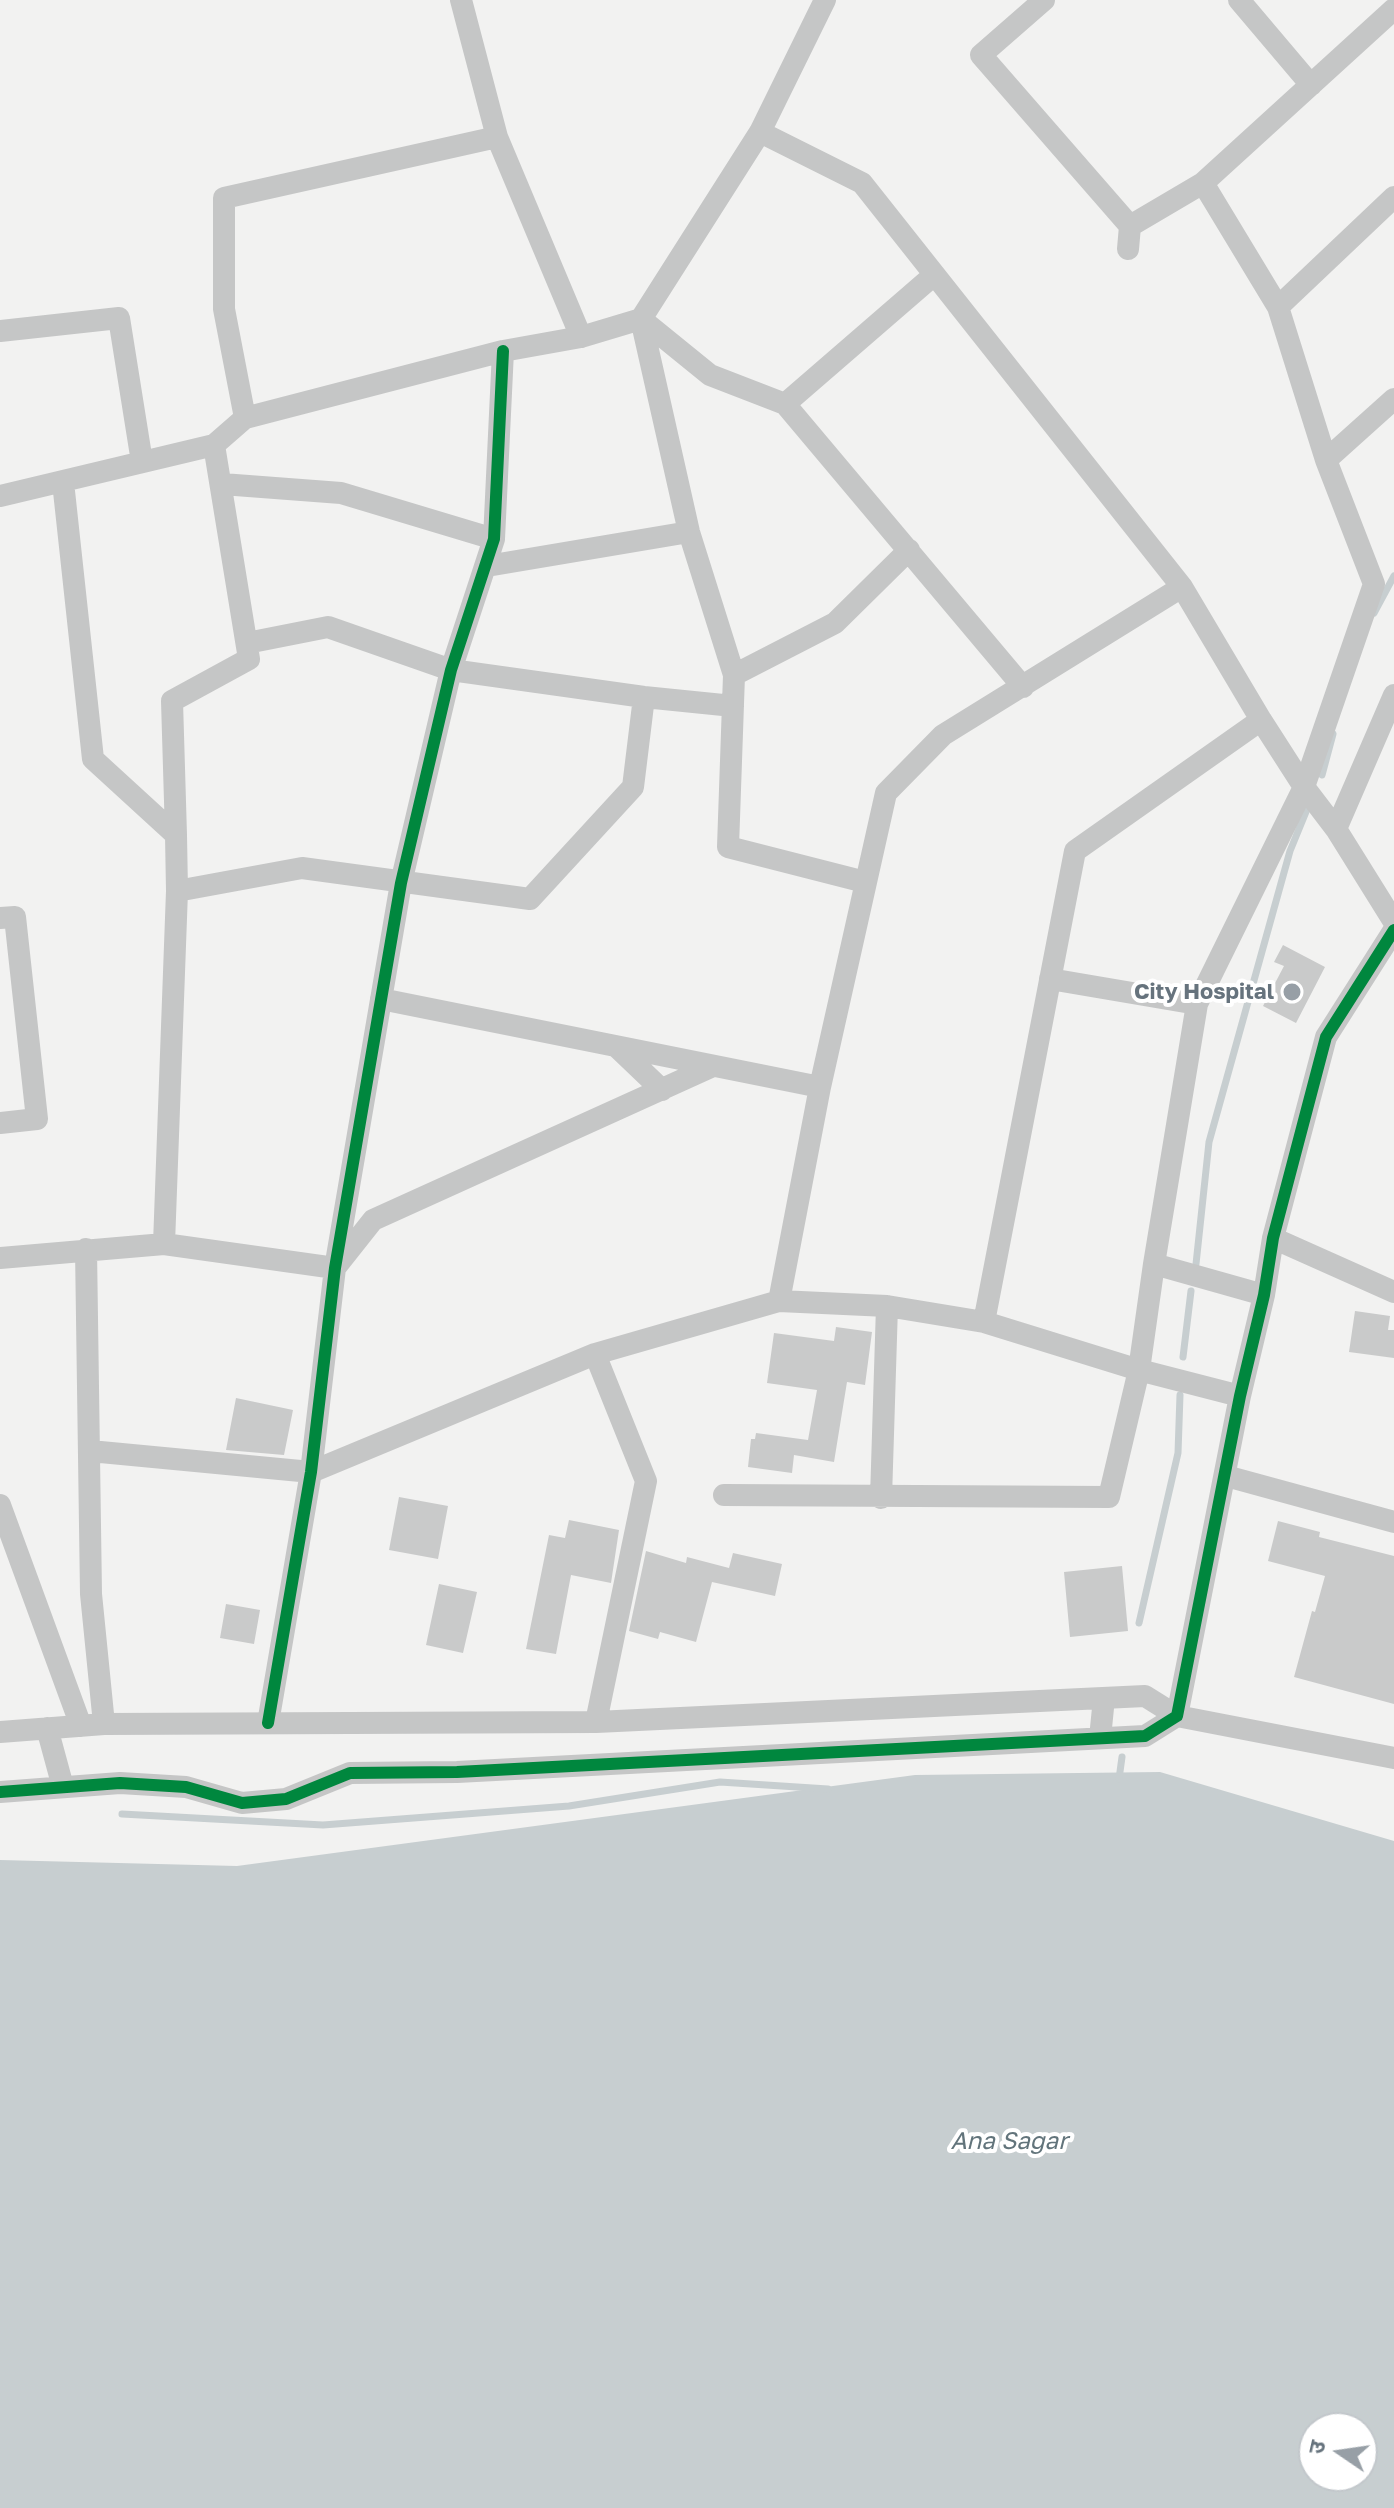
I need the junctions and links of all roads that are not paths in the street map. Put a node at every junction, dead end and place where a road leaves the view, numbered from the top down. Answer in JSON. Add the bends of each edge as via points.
{"nodes":[{"id":1,"x":461,"y":0,"type":"edge"},
{"id":2,"x":825,"y":0,"type":"edge"},
{"id":3,"x":1044,"y":0,"type":"edge"},
{"id":4,"x":1239,"y":0,"type":"edge"},
{"id":5,"x":1393,"y":4,"type":"edge"},
{"id":6,"x":1311,"y":85,"type":"junction"},
{"id":7,"x":760,"y":132,"type":"junction"},
{"id":8,"x":497,"y":137,"type":"junction"},
{"id":9,"x":1203,"y":183,"type":"junction"},
{"id":10,"x":1394,"y":197,"type":"edge"},
{"id":11,"x":934,"y":275,"type":"junction"},
{"id":12,"x":1278,"y":307,"type":"junction"},
{"id":13,"x":641,"y":319,"type":"junction"},
{"id":14,"x":0,"y":331,"type":"edge"},
{"id":15,"x":581,"y":337,"type":"junction"},
{"id":16,"x":503,"y":351,"type":"junction"},
{"id":17,"x":1394,"y":399,"type":"edge"},
{"id":18,"x":785,"y":404,"type":"junction"},
{"id":19,"x":245,"y":418,"type":"junction"},
{"id":20,"x":214,"y":445,"type":"junction"},
{"id":21,"x":1326,"y":460,"type":"junction"},
{"id":22,"x":142,"y":462,"type":"junction"},
{"id":23,"x":63,"y":482,"type":"junction"},
{"id":24,"x":222,"y":484,"type":"junction"},
{"id":25,"x":0,"y":496,"type":"edge"},
{"id":26,"x":689,"y":532,"type":"junction"},
{"id":27,"x":494,"y":539,"type":"junction"},
{"id":28,"x":909,"y":550,"type":"junction"},
{"id":29,"x":487,"y":566,"type":"junction"},
{"id":30,"x":1182,"y":587,"type":"junction"},
{"id":31,"x":247,"y":643,"type":"junction"},
{"id":32,"x":451,"y":670,"type":"junction"},
{"id":33,"x":734,"y":675,"type":"junction"},
{"id":34,"x":1023,"y":687,"type":"junction"},
{"id":35,"x":1394,"y":695,"type":"edge"},
{"id":36,"x":644,"y":697,"type":"junction"},
{"id":37,"x":733,"y":706,"type":"junction"},
{"id":38,"x":1261,"y":720,"type":"junction"},
{"id":39,"x":1304,"y":787,"type":"junction"},
{"id":40,"x":1336,"y":829,"type":"junction"},
{"id":41,"x":176,"y":835,"type":"junction"},
{"id":42,"x":865,"y":882,"type":"junction"},
{"id":43,"x":401,"y":883,"type":"junction"},
{"id":44,"x":177,"y":891,"type":"junction"},
{"id":45,"x":0,"y":918,"type":"edge"},
{"id":46,"x":1394,"y":922,"type":"edge"},
{"id":47,"x":1394,"y":930,"type":"edge"},
{"id":48,"x":1050,"y":979,"type":"junction"},
{"id":49,"x":381,"y":999,"type":"junction"},
{"id":50,"x":1197,"y":1004,"type":"junction"},
{"id":51,"x":617,"y":1047,"type":"junction"},
{"id":52,"x":713,"y":1066,"type":"junction"},
{"id":53,"x":820,"y":1087,"type":"junction"},
{"id":54,"x":662,"y":1090,"type":"junction"},
{"id":55,"x":0,"y":1123,"type":"edge"},
{"id":56,"x":1273,"y":1238,"type":"junction"},
{"id":57,"x":164,"y":1244,"type":"junction"},
{"id":58,"x":86,"y":1249,"type":"junction"},
{"id":59,"x":0,"y":1258,"type":"edge"},
{"id":60,"x":1154,"y":1264,"type":"junction"},
{"id":61,"x":335,"y":1268,"type":"junction"},
{"id":62,"x":1394,"y":1292,"type":"edge"},
{"id":63,"x":1264,"y":1295,"type":"junction"},
{"id":64,"x":779,"y":1301,"type":"junction"},
{"id":65,"x":887,"y":1306,"type":"junction"},
{"id":66,"x":984,"y":1322,"type":"junction"},
{"id":67,"x":595,"y":1354,"type":"junction"},
{"id":68,"x":1139,"y":1370,"type":"junction"},
{"id":69,"x":1240,"y":1396,"type":"junction"},
{"id":70,"x":90,"y":1451,"type":"junction"},
{"id":71,"x":311,"y":1472,"type":"junction"},
{"id":72,"x":1226,"y":1476,"type":"junction"},
{"id":73,"x":724,"y":1495,"type":"dead end"},
{"id":74,"x":881,"y":1498,"type":"junction"},
{"id":75,"x":0,"y":1505,"type":"edge"},
{"id":76,"x":1394,"y":1522,"type":"edge"},
{"id":77,"x":1104,"y":1698,"type":"junction"},
{"id":78,"x":1177,"y":1716,"type":"junction"},
{"id":79,"x":596,"y":1722,"type":"junction"},
{"id":80,"x":268,"y":1723,"type":"junction"},
{"id":81,"x":104,"y":1724,"type":"junction"},
{"id":82,"x":81,"y":1726,"type":"junction"},
{"id":83,"x":47,"y":1728,"type":"junction"},
{"id":84,"x":0,"y":1732,"type":"edge"},
{"id":85,"x":1100,"y":1738,"type":"junction"},
{"id":86,"x":1394,"y":1758,"type":"edge"},
{"id":87,"x":63,"y":1787,"type":"junction"},
{"id":88,"x":0,"y":1792,"type":"edge"}],
"edges":[{"from":1,"to":8,"type":"street"},
{"from":2,"to":7,"type":"street"},
{"from":3,"to":9,"type":"street","via":[[981,55],[1129,238]]},
{"from":4,"to":6,"type":"street"},
{"from":5,"to":6,"type":"street"},
{"from":6,"to":9,"type":"street"},
{"from":7,"to":11,"type":"street","via":[[862,183]]},
{"from":7,"to":13,"type":"street"},
{"from":8,"to":15,"type":"street"},
{"from":8,"to":19,"type":"street","via":[[224,198],[224,309]]},
{"from":9,"to":12,"type":"street"},
{"from":10,"to":12,"type":"street"},
{"from":11,"to":18,"type":"street"},
{"from":11,"to":30,"type":"street"},
{"from":12,"to":21,"type":"street"},
{"from":13,"to":15,"type":"street"},
{"from":13,"to":18,"type":"street","via":[[710,375]]},
{"from":13,"to":26,"type":"street"},
{"from":14,"to":22,"type":"street","via":[[119,318]]},
{"from":15,"to":16,"type":"street"},
{"from":16,"to":19,"type":"street"},
{"from":16,"to":27,"type":"street"},
{"from":17,"to":21,"type":"street"},
{"from":18,"to":28,"type":"street"},
{"from":19,"to":20,"type":"street"},
{"from":20,"to":22,"type":"street"},
{"from":20,"to":24,"type":"street"},
{"from":21,"to":39,"type":"street","via":[[1374,584]]},
{"from":22,"to":23,"type":"street"},
{"from":23,"to":25,"type":"street"},
{"from":23,"to":41,"type":"street","via":[[93,759]]},
{"from":24,"to":27,"type":"street","via":[[341,493]]},
{"from":24,"to":31,"type":"street"},
{"from":26,"to":29,"type":"street"},
{"from":26,"to":33,"type":"street"},
{"from":27,"to":29,"type":"street"},
{"from":28,"to":33,"type":"street","via":[[835,623]]},
{"from":28,"to":34,"type":"street"},
{"from":29,"to":32,"type":"street"},
{"from":30,"to":34,"type":"street"},
{"from":30,"to":38,"type":"street"},
{"from":31,"to":32,"type":"street","via":[[328,627]]},
{"from":31,"to":41,"type":"street","via":[[249,659],[172,701]]},
{"from":32,"to":36,"type":"street"},
{"from":32,"to":43,"type":"street"},
{"from":33,"to":37,"type":"street"},
{"from":34,"to":42,"type":"street","via":[[943,735],[886,793]]},
{"from":35,"to":40,"type":"street"},
{"from":36,"to":37,"type":"street"},
{"from":36,"to":43,"type":"street","via":[[633,787],[530,899]]},
{"from":37,"to":42,"type":"street","via":[[728,847]]},
{"from":38,"to":39,"type":"street"},
{"from":38,"to":48,"type":"street","via":[[1075,851]]},
{"from":39,"to":40,"type":"street"},
{"from":39,"to":50,"type":"street"},
{"from":40,"to":46,"type":"street"},
{"from":41,"to":44,"type":"street"},
{"from":42,"to":53,"type":"street"},
{"from":43,"to":44,"type":"street","via":[[302,868]]},
{"from":43,"to":49,"type":"street"},
{"from":44,"to":57,"type":"street"},
{"from":45,"to":55,"type":"street","via":[[15,917],[37,1119]]},
{"from":47,"to":56,"type":"street","via":[[1326,1037]]},
{"from":48,"to":50,"type":"street"},
{"from":48,"to":66,"type":"street"},
{"from":49,"to":51,"type":"street"},
{"from":49,"to":61,"type":"street"},
{"from":50,"to":60,"type":"street"},
{"from":51,"to":52,"type":"street"},
{"from":51,"to":54,"type":"street"},
{"from":52,"to":53,"type":"street"},
{"from":52,"to":54,"type":"street"},
{"from":53,"to":64,"type":"street"},
{"from":54,"to":61,"type":"street","via":[[373,1220]]},
{"from":56,"to":62,"type":"street"},
{"from":56,"to":63,"type":"street"},
{"from":57,"to":58,"type":"street"},
{"from":57,"to":61,"type":"street"},
{"from":58,"to":59,"type":"street"},
{"from":58,"to":70,"type":"street"},
{"from":60,"to":63,"type":"street"},
{"from":60,"to":68,"type":"street"},
{"from":61,"to":71,"type":"street"},
{"from":63,"to":69,"type":"street"},
{"from":64,"to":65,"type":"street"},
{"from":64,"to":67,"type":"street"},
{"from":65,"to":66,"type":"street"},
{"from":65,"to":74,"type":"street"},
{"from":66,"to":68,"type":"street"},
{"from":67,"to":71,"type":"street"},
{"from":67,"to":79,"type":"street","via":[[646,1481]]},
{"from":68,"to":69,"type":"street"},
{"from":68,"to":74,"type":"street","via":[[1109,1497]]},
{"from":69,"to":72,"type":"street"},
{"from":70,"to":71,"type":"street"},
{"from":70,"to":81,"type":"street","via":[[91,1594]]},
{"from":71,"to":80,"type":"street"},
{"from":72,"to":76,"type":"street"},
{"from":72,"to":78,"type":"street"},
{"from":73,"to":74,"type":"street"},
{"from":75,"to":82,"type":"street"},
{"from":77,"to":78,"type":"street","via":[[1145,1696]]},
{"from":77,"to":79,"type":"street"},
{"from":77,"to":85,"type":"street"},
{"from":78,"to":85,"type":"street","via":[[1145,1736]]},
{"from":78,"to":86,"type":"street"},
{"from":79,"to":80,"type":"street"},
{"from":80,"to":81,"type":"street"},
{"from":81,"to":82,"type":"street"},
{"from":82,"to":83,"type":"street"},
{"from":83,"to":84,"type":"street"},
{"from":83,"to":87,"type":"street"},
{"from":85,"to":87,"type":"street","via":[[350,1773],[286,1799],[242,1803],[186,1787]]},
{"from":87,"to":88,"type":"street"}]}
